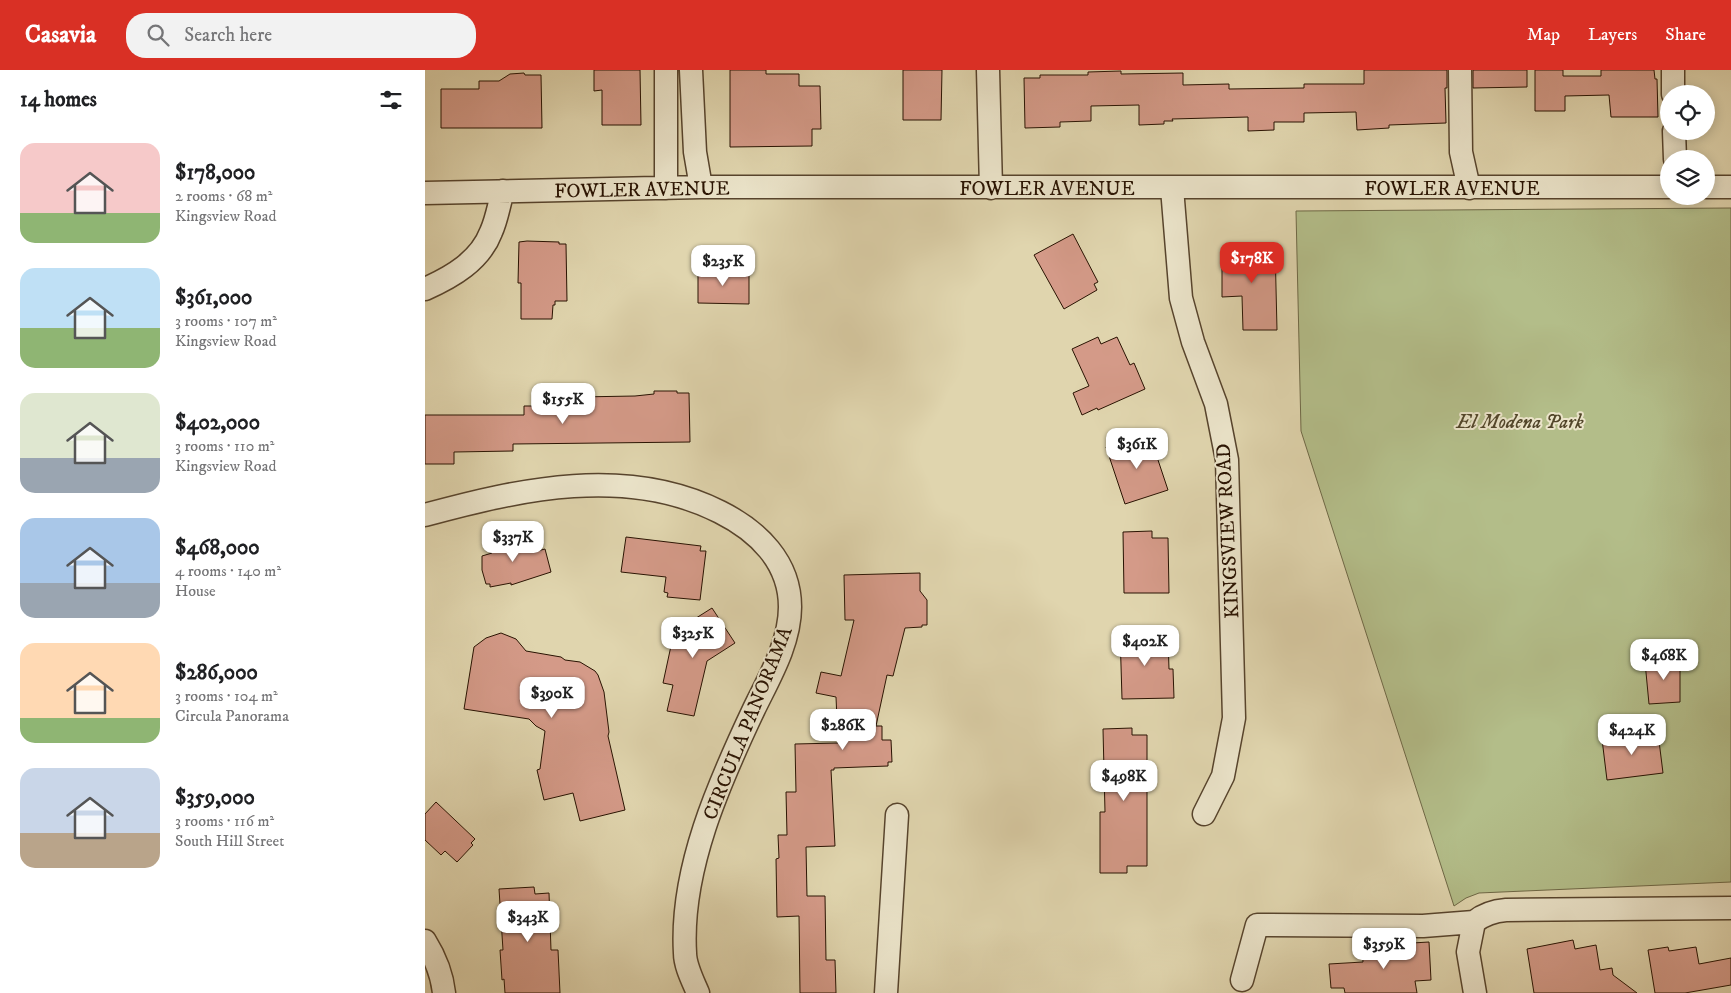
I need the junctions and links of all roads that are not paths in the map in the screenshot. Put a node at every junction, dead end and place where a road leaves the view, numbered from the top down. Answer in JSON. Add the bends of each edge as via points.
{"nodes":[{"id":1,"x":666,"y":70,"type":"edge"},
{"id":2,"x":691,"y":70,"type":"edge"},
{"id":3,"x":989,"y":70,"type":"edge"},
{"id":4,"x":1460,"y":70,"type":"edge"},
{"id":5,"x":1673,"y":70,"type":"edge"},
{"id":6,"x":1673,"y":85,"type":"edge"},
{"id":7,"x":701,"y":187,"type":"junction"},
{"id":8,"x":1660,"y":187,"type":"edge"},
{"id":9,"x":1715,"y":187,"type":"edge"},
{"id":10,"x":1731,"y":187,"type":"edge"},
{"id":11,"x":666,"y":188,"type":"junction"},
{"id":12,"x":991,"y":188,"type":"junction"},
{"id":13,"x":1172,"y":188,"type":"junction"},
{"id":14,"x":1469,"y":188,"type":"junction"},
{"id":15,"x":503,"y":191,"type":"junction"},
{"id":16,"x":425,"y":192,"type":"edge"},
{"id":17,"x":425,"y":289,"type":"edge"},
{"id":18,"x":425,"y":515,"type":"edge"},
{"id":19,"x":1204,"y":814,"type":"dead end"},
{"id":20,"x":897,"y":815,"type":"dead end"},
{"id":21,"x":1731,"y":908,"type":"edge"},
{"id":22,"x":1474,"y":922,"type":"junction"},
{"id":23,"x":425,"y":941,"type":"edge"},
{"id":24,"x":685,"y":956,"type":"junction"},
{"id":25,"x":1242,"y":980,"type":"dead end"},
{"id":26,"x":444,"y":993,"type":"edge"},
{"id":27,"x":682,"y":993,"type":"edge"},
{"id":28,"x":697,"y":993,"type":"edge"},
{"id":29,"x":886,"y":993,"type":"edge"},
{"id":30,"x":1475,"y":993,"type":"edge"}],
"edges":[{"from":1,"to":11,"type":"street"},
{"from":2,"to":7,"type":"street","via":[[695,152]]},
{"from":3,"to":12,"type":"street"},
{"from":4,"to":14,"type":"street","via":[[1461,152]]},
{"from":5,"to":6,"type":"street"},
{"from":7,"to":11,"type":"street","name":"FOWLER AVENUE"},
{"from":7,"to":12,"type":"street","name":"FOWLER AVENUE"},
{"from":8,"to":14,"type":"street","name":"FOWLER AVENUE"},
{"from":9,"to":10,"type":"street"},
{"from":11,"to":15,"type":"street","name":"FOWLER AVENUE"},
{"from":12,"to":13,"type":"street","name":"FOWLER AVENUE"},
{"from":13,"to":14,"type":"street","name":"FOWLER AVENUE"},
{"from":13,"to":19,"type":"street","name":"KINGSVIEW ROAD","via":[[1181,298],[1216,404],[1227,460],[1234,718],[1223,776]]},
{"from":15,"to":16,"type":"street","name":"FOWLER AVENUE"},
{"from":15,"to":17,"type":"street","via":[[491,233],[479,253],[460,271]]},
{"from":18,"to":24,"type":"street","name":"CIRCULA PANORAMA","via":[[562,487],[609,484],[655,489],[706,505],[733,518],[768,547],[782,568],[788,587],[788,624],[772,671],[726,767],[702,837],[688,899]]},
{"from":20,"to":29,"type":"street"},
{"from":21,"to":22,"type":"street","via":[[1506,910],[1495,911]]},
{"from":22,"to":25,"type":"street","via":[[1423,926],[1257,926]]},
{"from":22,"to":30,"type":"street","via":[[1468,952]]},
{"from":23,"to":26,"type":"street","via":[[433,953]]},
{"from":24,"to":27,"type":"street"},
{"from":24,"to":28,"type":"street","name":"CIRCULA PANORAMA"}]}
